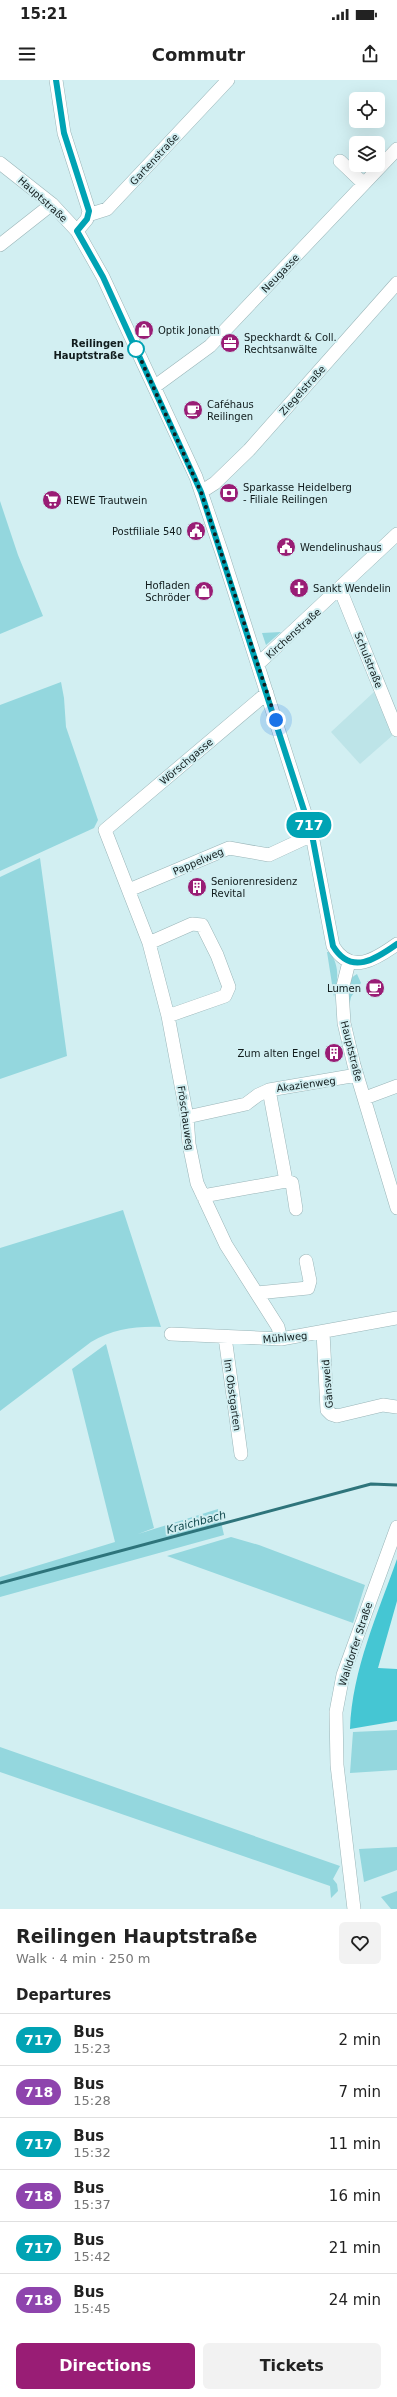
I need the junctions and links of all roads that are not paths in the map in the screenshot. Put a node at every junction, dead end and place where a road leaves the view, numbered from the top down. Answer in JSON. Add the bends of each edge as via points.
{"nodes":[{"id":1,"x":56,"y":80,"type":"edge"},
{"id":2,"x":228,"y":80,"type":"edge"},
{"id":3,"x":397,"y":149,"type":"edge"},
{"id":4,"x":340,"y":161,"type":"dead end"},
{"id":5,"x":0,"y":163,"type":"edge"},
{"id":6,"x":364,"y":184,"type":"junction"},
{"id":7,"x":52,"y":204,"type":"junction"},
{"id":8,"x":88,"y":215,"type":"junction"},
{"id":9,"x":77,"y":231,"type":"junction"},
{"id":10,"x":0,"y":245,"type":"edge"},
{"id":11,"x":397,"y":283,"type":"edge"},
{"id":12,"x":154,"y":387,"type":"junction"},
{"id":13,"x":201,"y":492,"type":"junction"},
{"id":14,"x":397,"y":534,"type":"edge"},
{"id":15,"x":340,"y":589,"type":"junction"},
{"id":16,"x":258,"y":664,"type":"junction"},
{"id":17,"x":267,"y":693,"type":"junction"},
{"id":18,"x":397,"y":730,"type":"edge"},
{"id":19,"x":105,"y":830,"type":"joint"},
{"id":20,"x":312,"y":835,"type":"junction"},
{"id":21,"x":129,"y":890,"type":"junction"},
{"id":22,"x":149,"y":943,"type":"junction"},
{"id":23,"x":397,"y":944,"type":"edge"},
{"id":24,"x":349,"y":962,"type":"junction"},
{"id":25,"x":168,"y":1016,"type":"junction"},
{"id":26,"x":357,"y":1075,"type":"junction"},
{"id":27,"x":397,"y":1086,"type":"edge"},
{"id":28,"x":269,"y":1090,"type":"junction"},
{"id":29,"x":365,"y":1098,"type":"junction"},
{"id":30,"x":187,"y":1117,"type":"junction"},
{"id":31,"x":286,"y":1181,"type":"junction"},
{"id":32,"x":203,"y":1196,"type":"junction"},
{"id":33,"x":397,"y":1208,"type":"edge"},
{"id":34,"x":296,"y":1209,"type":"dead end"},
{"id":35,"x":306,"y":1261,"type":"dead end"},
{"id":36,"x":257,"y":1292,"type":"junction"},
{"id":37,"x":397,"y":1318,"type":"edge"},
{"id":38,"x":323,"y":1332,"type":"junction"},
{"id":39,"x":171,"y":1334,"type":"dead end"},
{"id":40,"x":225,"y":1337,"type":"junction"},
{"id":41,"x":280,"y":1339,"type":"junction"},
{"id":42,"x":395,"y":1406,"type":"edge"},
{"id":43,"x":241,"y":1454,"type":"dead end"},
{"id":44,"x":397,"y":1527,"type":"edge"},
{"id":45,"x":354,"y":1909,"type":"edge"}],
"edges":[{"from":1,"to":8,"type":"street","via":[[64,133],[88,207]]},
{"from":2,"to":8,"type":"street","name":"Gartenstraße","via":[[107,209]]},
{"from":3,"to":6,"type":"street","name":"Neugasse"},
{"from":4,"to":6,"type":"street"},
{"from":5,"to":7,"type":"street","name":"Hauptstraße"},
{"from":6,"to":12,"type":"street","name":"Neugasse","via":[[210,346]]},
{"from":7,"to":9,"type":"street","name":"Hauptstraße"},
{"from":7,"to":10,"type":"street"},
{"from":8,"to":9,"type":"street"},
{"from":9,"to":12,"type":"street","name":"Hauptstraße","via":[[103,277]]},
{"from":11,"to":13,"type":"street","name":"Ziegelstraße","via":[[249,450],[215,483]]},
{"from":12,"to":13,"type":"street","name":"Hauptstraße"},
{"from":13,"to":16,"type":"street","name":"Hauptstraße"},
{"from":14,"to":15,"type":"street","name":"Kirchenstraße"},
{"from":15,"to":16,"type":"street","name":"Kirchenstraße"},
{"from":15,"to":18,"type":"street","name":"Schulstraße"},
{"from":16,"to":17,"type":"street","name":"Hauptstraße"},
{"from":17,"to":19,"type":"street","name":"Wörschgasse"},
{"from":17,"to":20,"type":"street","name":"Hauptstraße"},
{"from":19,"to":21,"type":"street","name":"Fröschauweg"},
{"from":20,"to":21,"type":"street","name":"Pappelweg","via":[[269,855],[229,848]]},
{"from":20,"to":24,"type":"street","name":"Hauptstraße","via":[[331,939],[336,951]]},
{"from":21,"to":22,"type":"street","name":"Fröschauweg"},
{"from":22,"to":25,"type":"street","name":"Fröschauweg"},
{"from":22,"to":25,"type":"street","via":[[192,924],[202,925],[229,987],[225,996]]},
{"from":23,"to":24,"type":"street","via":[[371,960]]},
{"from":24,"to":26,"type":"street","name":"Hauptstraße","via":[[342,990],[344,1017]]},
{"from":25,"to":30,"type":"street","name":"Fröschauweg"},
{"from":26,"to":28,"type":"street","name":"Akazienweg"},
{"from":26,"to":29,"type":"street","name":"Hauptstraße"},
{"from":27,"to":29,"type":"street"},
{"from":28,"to":30,"type":"street","name":"Akazienweg","via":[[246,1104]]},
{"from":28,"to":31,"type":"street"},
{"from":29,"to":33,"type":"street","name":"Hauptstraße"},
{"from":30,"to":32,"type":"street","name":"Fröschauweg","via":[[189,1144],[197,1183]]},
{"from":31,"to":32,"type":"street"},
{"from":31,"to":34,"type":"street","via":[[292,1183]]},
{"from":32,"to":36,"type":"street","name":"Fröschauweg","via":[[226,1245]]},
{"from":35,"to":36,"type":"street","via":[[310,1281],[308,1288]]},
{"from":36,"to":41,"type":"street","name":"Fröschauweg","via":[[278,1327]]},
{"from":37,"to":38,"type":"street","name":"Mühlweg"},
{"from":38,"to":41,"type":"street","name":"Mühlweg"},
{"from":38,"to":42,"type":"street","name":"Gänsweid","via":[[327,1410],[337,1416],[383,1406]]},
{"from":39,"to":40,"type":"street","name":"Mühlweg"},
{"from":40,"to":41,"type":"street","name":"Mühlweg"},
{"from":40,"to":43,"type":"street","name":"Im Obstgarten"},
{"from":44,"to":45,"type":"street","name":"Walldorfer Straße","via":[[343,1675],[336,1712],[337,1765]]}]}
